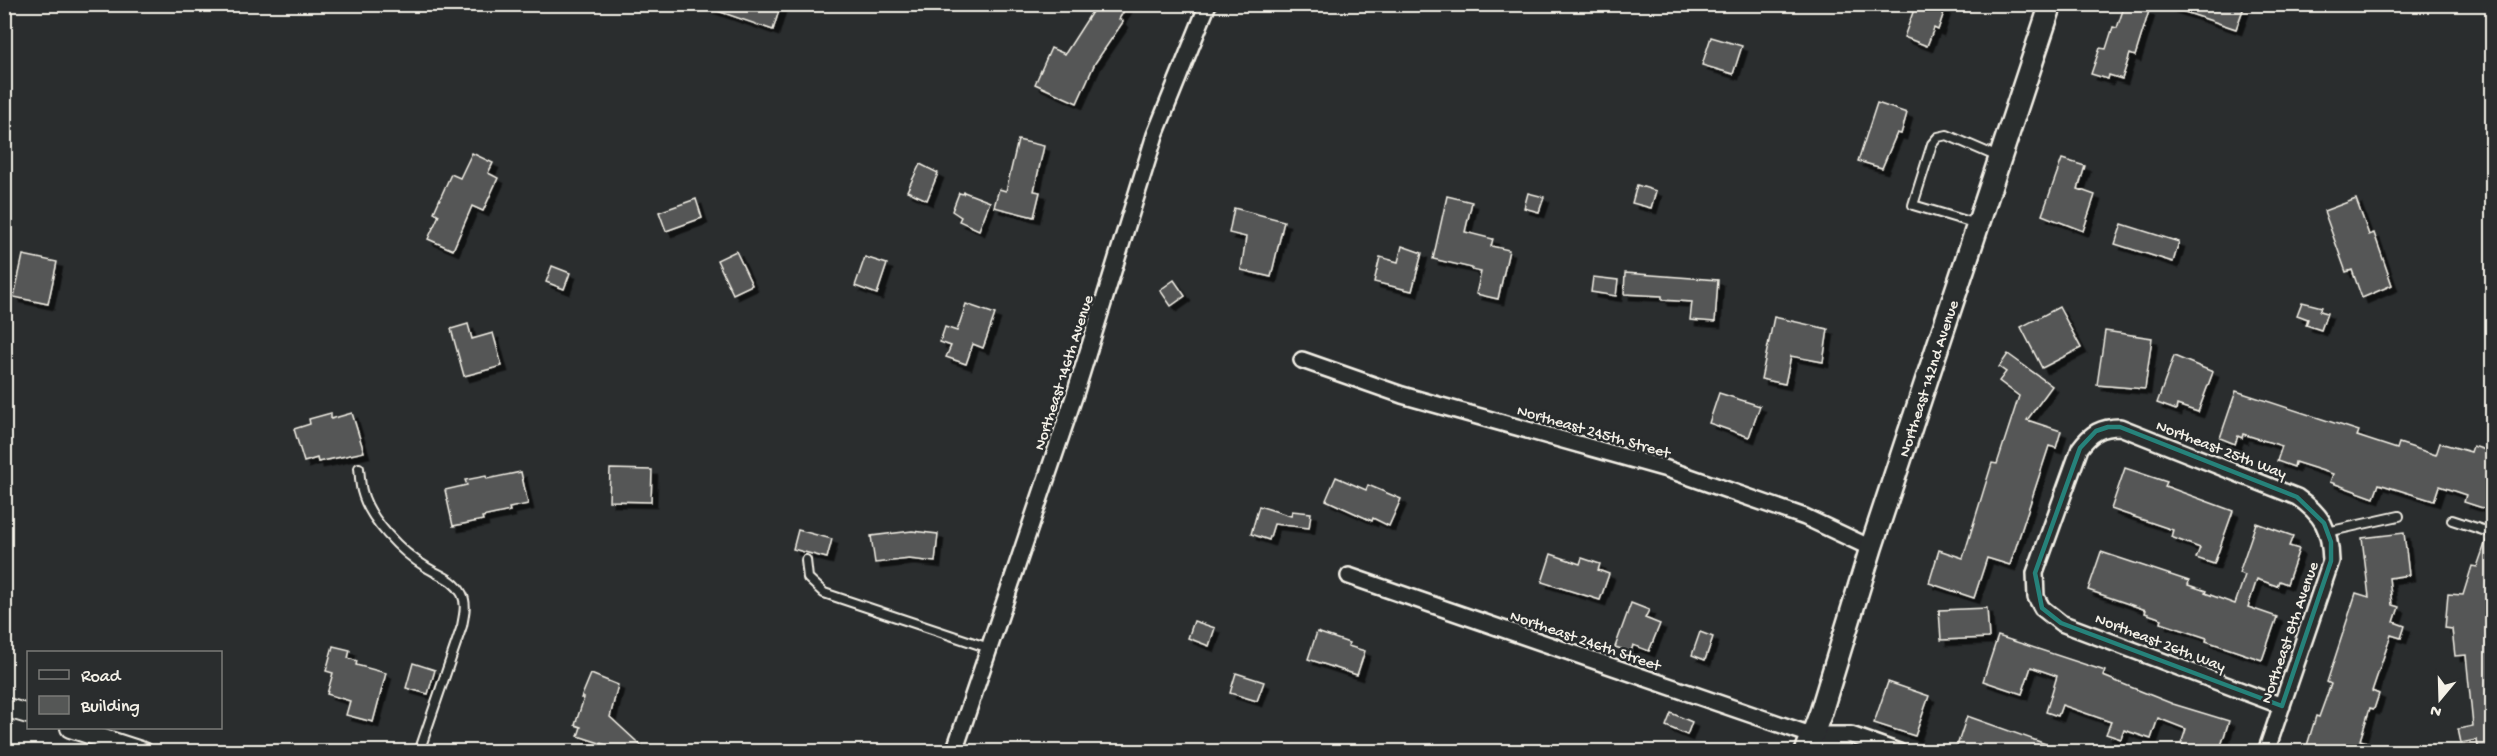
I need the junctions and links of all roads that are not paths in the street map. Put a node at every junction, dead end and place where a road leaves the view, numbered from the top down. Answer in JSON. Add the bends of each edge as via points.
{"nodes":[{"id":1,"x":1208,"y":4,"type":"edge"},
{"id":2,"x":2051,"y":4,"type":"edge"},
{"id":3,"x":2000,"y":158,"type":"junction"},
{"id":4,"x":1978,"y":224,"type":"junction"},
{"id":5,"x":1302,"y":360,"type":"dead end"},
{"id":6,"x":359,"y":468,"type":"dead end"},
{"id":7,"x":2399,"y":516,"type":"dead end"},
{"id":8,"x":2452,"y":520,"type":"dead end"},
{"id":9,"x":2326,"y":528,"type":"junction"},
{"id":10,"x":2493,"y":533,"type":"edge"},
{"id":11,"x":1871,"y":548,"type":"junction"},
{"id":12,"x":806,"y":560,"type":"dead end"},
{"id":13,"x":1349,"y":576,"type":"dead end"},
{"id":14,"x":2036,"y":597,"type":"joint"},
{"id":15,"x":989,"y":648,"type":"junction"},
{"id":16,"x":2282,"y":706,"type":"junction"},
{"id":17,"x":4,"y":707,"type":"edge"},
{"id":18,"x":27,"y":714,"type":"edge"},
{"id":19,"x":73,"y":729,"type":"edge"},
{"id":20,"x":1808,"y":743,"type":"edge"},
{"id":21,"x":144,"y":752,"type":"edge"},
{"id":22,"x":419,"y":752,"type":"edge"},
{"id":23,"x":954,"y":752,"type":"edge"},
{"id":24,"x":1849,"y":752,"type":"edge"},
{"id":25,"x":1899,"y":752,"type":"edge"},
{"id":26,"x":2266,"y":752,"type":"edge"}],
"edges":[{"from":1,"to":15,"type":"street","name":"Northeast 146th Avenue","via":[[1155,135],[1076,391]]},
{"from":2,"to":3,"type":"main road","name":"Northeast 142nd Avenue"},
{"from":3,"to":4,"type":"main road","name":"Northeast 142nd Avenue"},
{"from":3,"to":4,"type":"lane","via":[[1947,135],[1938,136],[1932,144],[1913,205]]},
{"from":4,"to":11,"type":"main road","name":"Northeast 142nd Avenue"},
{"from":5,"to":11,"type":"street","name":"Northeast 245th Street","via":[[1402,395],[1667,469],[1805,517]]},
{"from":6,"to":22,"type":"lane","via":[[362,491],[372,516],[424,566],[452,580],[463,596],[462,626]]},
{"from":7,"to":9,"type":"lane"},
{"from":8,"to":10,"type":"lane"},
{"from":9,"to":14,"type":"street","name":"Northeast 25th Way","via":[[2313,508],[2297,497],[2120,427],[2108,427],[2096,431],[2080,448],[2035,573]]},
{"from":9,"to":16,"type":"street","name":"Northeast 8th Avenue","via":[[2331,561]]},
{"from":11,"to":20,"type":"main road","name":"Northeast 142nd Avenue"},
{"from":12,"to":15,"type":"lane","via":[[808,578],[824,593]]},
{"from":13,"to":20,"type":"street","name":"Northeast 246th Street"},
{"from":14,"to":16,"type":"street","name":"Northeast 26th Way","via":[[2046,612],[2061,622]]},
{"from":15,"to":23,"type":"street","name":"Northeast 146th Avenue"},
{"from":16,"to":26,"type":"street","name":"Northeast 8th Avenue"},
{"from":17,"to":18,"type":"street"},
{"from":19,"to":21,"type":"street"},
{"from":20,"to":24,"type":"street"},
{"from":20,"to":25,"type":"street","via":[[1851,735]]}]}
